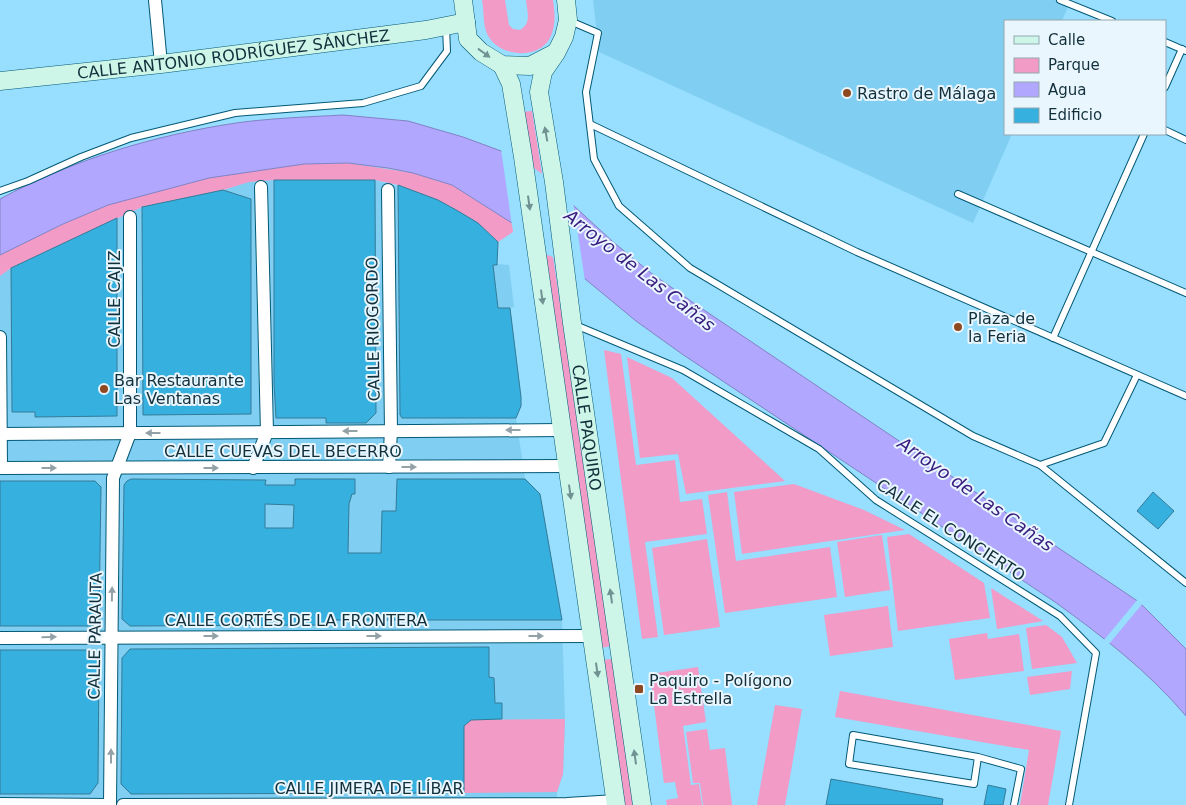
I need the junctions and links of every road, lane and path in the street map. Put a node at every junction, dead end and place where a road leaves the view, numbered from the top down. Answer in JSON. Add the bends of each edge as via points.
{"nodes":[{"id":1,"x":155,"y":0,"type":"edge"},
{"id":2,"x":463,"y":0,"type":"edge"},
{"id":3,"x":566,"y":0,"type":"edge"},
{"id":4,"x":1060,"y":0,"type":"edge"},
{"id":5,"x":568,"y":20,"type":"junction"},
{"id":6,"x":1110,"y":20,"type":"edge"},
{"id":7,"x":466,"y":22,"type":"junction"},
{"id":8,"x":446,"y":26,"type":"junction"},
{"id":9,"x":1166,"y":42,"type":"edge"},
{"id":10,"x":1184,"y":50,"type":"edge"},
{"id":11,"x":556,"y":53,"type":"junction"},
{"id":12,"x":161,"y":64,"type":"junction"},
{"id":13,"x":502,"y":65,"type":"junction"},
{"id":14,"x":0,"y":81,"type":"edge"},
{"id":15,"x":1166,"y":85,"type":"edge"},
{"id":16,"x":590,"y":124,"type":"junction"},
{"id":17,"x":1166,"y":130,"type":"edge"},
{"id":18,"x":1144,"y":135,"type":"edge"},
{"id":19,"x":1186,"y":140,"type":"edge"},
{"id":20,"x":261,"y":187,"type":"dead end"},
{"id":21,"x":388,"y":190,"type":"dead end"},
{"id":22,"x":0,"y":191,"type":"edge"},
{"id":23,"x":958,"y":194,"type":"dead end"},
{"id":24,"x":130,"y":217,"type":"dead end"},
{"id":25,"x":1092,"y":251,"type":"junction"},
{"id":26,"x":1186,"y":293,"type":"edge"},
{"id":27,"x":572,"y":324,"type":"junction"},
{"id":28,"x":0,"y":337,"type":"edge"},
{"id":29,"x":1053,"y":338,"type":"junction"},
{"id":30,"x":1138,"y":375,"type":"junction"},
{"id":31,"x":1186,"y":396,"type":"edge"},
{"id":32,"x":561,"y":430,"type":"junction"},
{"id":33,"x":391,"y":431,"type":"junction"},
{"id":34,"x":267,"y":432,"type":"junction"},
{"id":35,"x":130,"y":433,"type":"junction"},
{"id":36,"x":0,"y":434,"type":"edge"},
{"id":37,"x":1040,"y":465,"type":"junction"},
{"id":38,"x":566,"y":466,"type":"junction"},
{"id":39,"x":389,"y":467,"type":"junction"},
{"id":40,"x":0,"y":468,"type":"edge"},
{"id":41,"x":117,"y":468,"type":"junction"},
{"id":42,"x":253,"y":468,"type":"junction"},
{"id":43,"x":1186,"y":583,"type":"edge"},
{"id":44,"x":111,"y":636,"type":"junction"},
{"id":45,"x":592,"y":636,"type":"junction"},
{"id":46,"x":0,"y":638,"type":"edge"},
{"id":47,"x":978,"y":757,"type":"junction"},
{"id":48,"x":616,"y":803,"type":"edge"},
{"id":49,"x":0,"y":804,"type":"edge"},
{"id":50,"x":579,"y":804,"type":"edge"},
{"id":51,"x":109,"y":805,"type":"edge"},
{"id":52,"x":122,"y":805,"type":"edge"},
{"id":53,"x":642,"y":805,"type":"edge"},
{"id":54,"x":1014,"y":805,"type":"edge"},
{"id":55,"x":1069,"y":805,"type":"edge"}],
"edges":[{"from":1,"to":12,"type":"street"},
{"from":2,"to":7,"type":"main road"},
{"from":3,"to":5,"type":"main road"},
{"from":4,"to":6,"type":"lane"},
{"from":5,"to":11,"type":"main road","name":"CALLE PAQUIRO"},
{"from":5,"to":16,"type":"lane","via":[[598,33],[586,92]]},
{"from":7,"to":8,"type":"main road","name":"CALLE ANTONIO RODRÍGUEZ SÁNCHEZ"},
{"from":7,"to":13,"type":"main road","one_way":true,"via":[[468,39]]},
{"from":8,"to":12,"type":"main road","name":"CALLE ANTONIO RODRÍGUEZ SÁNCHEZ"},
{"from":8,"to":22,"type":"lane","via":[[447,51],[421,86],[363,103],[235,113],[141,136]]},
{"from":9,"to":10,"type":"lane"},
{"from":10,"to":15,"type":"lane"},
{"from":11,"to":13,"type":"main road","via":[[530,66]]},
{"from":27,"to":11,"type":"main road","name":"CALLE PAQUIRO","one_way":true,"via":[[539,92],[543,72]]},
{"from":12,"to":14,"type":"main road","name":"CALLE ANTONIO RODRÍGUEZ SÁNCHEZ"},
{"from":13,"to":32,"type":"main road","name":"CALLE PAQUIRO","one_way":true,"via":[[511,84],[523,156]]},
{"from":16,"to":29,"type":"lane","via":[[857,252]]},
{"from":16,"to":37,"type":"lane","via":[[594,158],[619,206],[690,268],[973,436]]},
{"from":17,"to":19,"type":"lane"},
{"from":18,"to":25,"type":"lane"},
{"from":20,"to":34,"type":"street"},
{"from":21,"to":33,"type":"street","name":"CALLE RIOGORDO"},
{"from":23,"to":25,"type":"lane"},
{"from":24,"to":35,"type":"street","name":"CALLE CAJIZ"},
{"from":25,"to":26,"type":"lane"},
{"from":25,"to":29,"type":"lane"},
{"from":53,"to":27,"type":"main road","name":"CALLE PAQUIRO","one_way":true},
{"from":27,"to":55,"type":"lane","name":"CALLE EL CONCIERTO","via":[[683,370],[819,448],[876,500],[1060,616],[1096,653]]},
{"from":28,"to":36,"type":"street"},
{"from":29,"to":30,"type":"lane"},
{"from":30,"to":31,"type":"lane"},
{"from":30,"to":37,"type":"lane","via":[[1104,443]]},
{"from":32,"to":33,"type":"street","name":"CALLE CUEVAS DEL BECERRO","one_way":true},
{"from":32,"to":38,"type":"main road","name":"CALLE PAQUIRO"},
{"from":33,"to":34,"type":"street","name":"CALLE CUEVAS DEL BECERRO","one_way":true},
{"from":33,"to":39,"type":"street","name":"CALLE RIOGORDO"},
{"from":34,"to":35,"type":"street","name":"CALLE CUEVAS DEL BECERRO","one_way":true},
{"from":34,"to":42,"type":"street"},
{"from":35,"to":36,"type":"street","name":"CALLE CUEVAS DEL BECERRO"},
{"from":35,"to":41,"type":"street","name":"CALLE CAJIZ"},
{"from":36,"to":40,"type":"street"},
{"from":37,"to":43,"type":"lane"},
{"from":39,"to":38,"type":"street","name":"CALLE CUEVAS DEL BECERRO","one_way":true},
{"from":38,"to":45,"type":"main road","name":"CALLE PAQUIRO","one_way":true},
{"from":39,"to":42,"type":"street","name":"CALLE CUEVAS DEL BECERRO"},
{"from":40,"to":41,"type":"street","name":"CALLE CUEVAS DEL BECERRO","one_way":true},
{"from":41,"to":42,"type":"street","name":"CALLE CUEVAS DEL BECERRO","one_way":true},
{"from":44,"to":41,"type":"street","name":"CALLE PARAUTA","one_way":true,"via":[[114,478]]},
{"from":44,"to":45,"type":"street","name":"CALLE CORTÉS DE LA FRONTERA","one_way":true},
{"from":46,"to":44,"type":"street","name":"CALLE CORTÉS DE LA FRONTERA","one_way":true},
{"from":51,"to":44,"type":"street","name":"CALLE PARAUTA","one_way":true},
{"from":45,"to":48,"type":"main road","name":"CALLE PAQUIRO","one_way":true},
{"from":47,"to":47,"type":"lane","via":[[853,735],[849,764],[974,784]]},
{"from":47,"to":54,"type":"lane","via":[[1021,769]]},
{"from":48,"to":50,"type":"street","name":"CALLE JIMERA DE LÍBAR"},
{"from":49,"to":51,"type":"street"},
{"from":50,"to":52,"type":"street","name":"CALLE JIMERA DE LÍBAR"}]}
